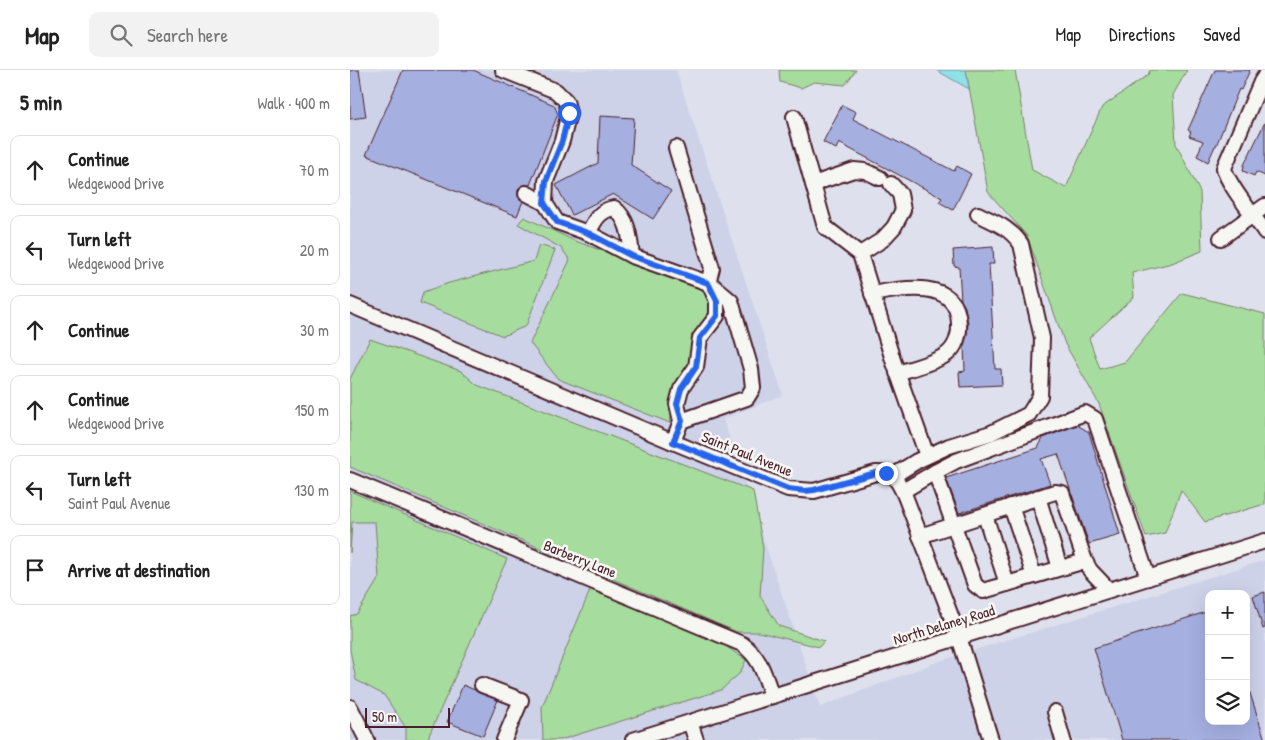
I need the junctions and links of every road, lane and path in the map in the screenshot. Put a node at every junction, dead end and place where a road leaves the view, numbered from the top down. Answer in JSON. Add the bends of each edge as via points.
{"nodes":[{"id":1,"x":503,"y":70,"type":"edge"},
{"id":2,"x":1265,"y":76,"type":"edge"},
{"id":3,"x":794,"y":117,"type":"dead end"},
{"id":4,"x":676,"y":148,"type":"dead end"},
{"id":5,"x":813,"y":184,"type":"junction"},
{"id":6,"x":526,"y":193,"type":"dead end"},
{"id":7,"x":544,"y":203,"type":"junction"},
{"id":8,"x":1265,"y":206,"type":"edge"},
{"id":9,"x":978,"y":214,"type":"dead end"},
{"id":10,"x":1253,"y":214,"type":"junction"},
{"id":11,"x":1265,"y":232,"type":"edge"},
{"id":12,"x":588,"y":233,"type":"junction"},
{"id":13,"x":1221,"y":238,"type":"dead end"},
{"id":14,"x":860,"y":254,"type":"junction"},
{"id":15,"x":632,"y":256,"type":"junction"},
{"id":16,"x":708,"y":283,"type":"junction"},
{"id":17,"x":872,"y":294,"type":"junction"},
{"id":18,"x":350,"y":305,"type":"edge"},
{"id":19,"x":897,"y":373,"type":"junction"},
{"id":20,"x":682,"y":421,"type":"junction"},
{"id":21,"x":673,"y":442,"type":"junction"},
{"id":22,"x":927,"y":456,"type":"junction"},
{"id":23,"x":935,"y":472,"type":"junction"},
{"id":24,"x":893,"y":476,"type":"junction"},
{"id":25,"x":350,"y":480,"type":"edge"},
{"id":26,"x":903,"y":491,"type":"junction"},
{"id":27,"x":1038,"y":498,"type":"junction"},
{"id":28,"x":1012,"y":506,"type":"junction"},
{"id":29,"x":984,"y":515,"type":"junction"},
{"id":30,"x":954,"y":525,"type":"junction"},
{"id":31,"x":920,"y":536,"type":"junction"},
{"id":32,"x":1265,"y":541,"type":"edge"},
{"id":33,"x":1085,"y":562,"type":"junction"},
{"id":34,"x":1060,"y":568,"type":"junction"},
{"id":35,"x":1034,"y":576,"type":"junction"},
{"id":36,"x":1148,"y":578,"type":"junction"},
{"id":37,"x":1007,"y":584,"type":"junction"},
{"id":38,"x":1109,"y":590,"type":"junction"},
{"id":39,"x":959,"y":636,"type":"junction"},
{"id":40,"x":482,"y":685,"type":"dead end"},
{"id":41,"x":772,"y":696,"type":"junction"},
{"id":42,"x":350,"y":707,"type":"edge"},
{"id":43,"x":1054,"y":712,"type":"dead end"},
{"id":44,"x":690,"y":722,"type":"junction"},
{"id":45,"x":367,"y":740,"type":"edge"},
{"id":46,"x":504,"y":740,"type":"edge"},
{"id":47,"x":633,"y":740,"type":"edge"},
{"id":48,"x":696,"y":740,"type":"edge"},
{"id":49,"x":991,"y":740,"type":"edge"},
{"id":50,"x":1063,"y":740,"type":"edge"}],
"edges":[{"from":1,"to":7,"type":"street","via":[[556,91],[566,101],[569,113],[546,181]]},
{"from":2,"to":10,"type":"street","via":[[1224,168],[1231,184]]},
{"from":3,"to":5,"type":"street"},
{"from":4,"to":16,"type":"street","via":[[712,268]]},
{"from":5,"to":14,"type":"street","via":[[825,227]]},
{"from":5,"to":14,"type":"street","via":[[854,170],[865,171],[885,181],[900,194],[903,210],[894,227],[882,240]]},
{"from":6,"to":7,"type":"street"},
{"from":7,"to":12,"type":"street","via":[[557,222]]},
{"from":8,"to":10,"type":"street"},
{"from":9,"to":22,"type":"street","via":[[1004,226],[1021,244],[1042,338],[1040,396],[1029,414]]},
{"from":10,"to":11,"type":"street"},
{"from":10,"to":13,"type":"street"},
{"from":12,"to":15,"type":"street"},
{"from":12,"to":15,"type":"street","via":[[599,214],[614,208],[626,222]]},
{"from":14,"to":17,"type":"street"},
{"from":15,"to":16,"type":"street"},
{"from":16,"to":20,"type":"street","via":[[717,301],[717,316],[700,338],[696,367],[681,389],[677,404]]},
{"from":16,"to":20,"type":"street","via":[[731,300],[753,388],[747,398]]},
{"from":17,"to":19,"type":"street"},
{"from":17,"to":19,"type":"street","via":[[901,289],[935,290],[947,295],[959,314],[956,344],[947,354]]},
{"from":18,"to":21,"type":"street","name":"Saint Paul Avenue"},
{"from":19,"to":22,"type":"street"},
{"from":20,"to":21,"type":"street"},
{"from":21,"to":24,"type":"street","name":"Saint Paul Avenue","via":[[788,489],[814,490],[876,473]]},
{"from":22,"to":24,"type":"street"},
{"from":23,"to":26,"type":"street"},
{"from":23,"to":30,"type":"street"},
{"from":23,"to":36,"type":"street","via":[[956,461],[1086,413],[1095,419]]},
{"from":24,"to":26,"type":"street"},
{"from":25,"to":41,"type":"street","name":"Barberry Lane","via":[[742,644],[759,661]]},
{"from":26,"to":31,"type":"street"},
{"from":27,"to":28,"type":"street"},
{"from":27,"to":33,"type":"street","via":[[1062,493]]},
{"from":27,"to":34,"type":"street"},
{"from":28,"to":29,"type":"street"},
{"from":28,"to":35,"type":"street"},
{"from":29,"to":30,"type":"street"},
{"from":29,"to":37,"type":"street"},
{"from":30,"to":31,"type":"street"},
{"from":30,"to":37,"type":"street","via":[[975,586],[983,592]]},
{"from":31,"to":39,"type":"street"},
{"from":32,"to":36,"type":"street","name":"North Delaney Road"},
{"from":33,"to":34,"type":"street"},
{"from":33,"to":38,"type":"street"},
{"from":34,"to":35,"type":"street"},
{"from":35,"to":37,"type":"street"},
{"from":36,"to":38,"type":"street","name":"North Delaney Road"},
{"from":38,"to":39,"type":"street","name":"North Delaney Road"},
{"from":39,"to":41,"type":"street","name":"North Delaney Road"},
{"from":39,"to":49,"type":"street"},
{"from":40,"to":46,"type":"street","via":[[521,700]]},
{"from":41,"to":44,"type":"street","name":"North Delaney Road"},
{"from":42,"to":45,"type":"street"},
{"from":43,"to":50,"type":"street"},
{"from":44,"to":47,"type":"street","name":"North Delaney Road"},
{"from":44,"to":48,"type":"street"}]}
